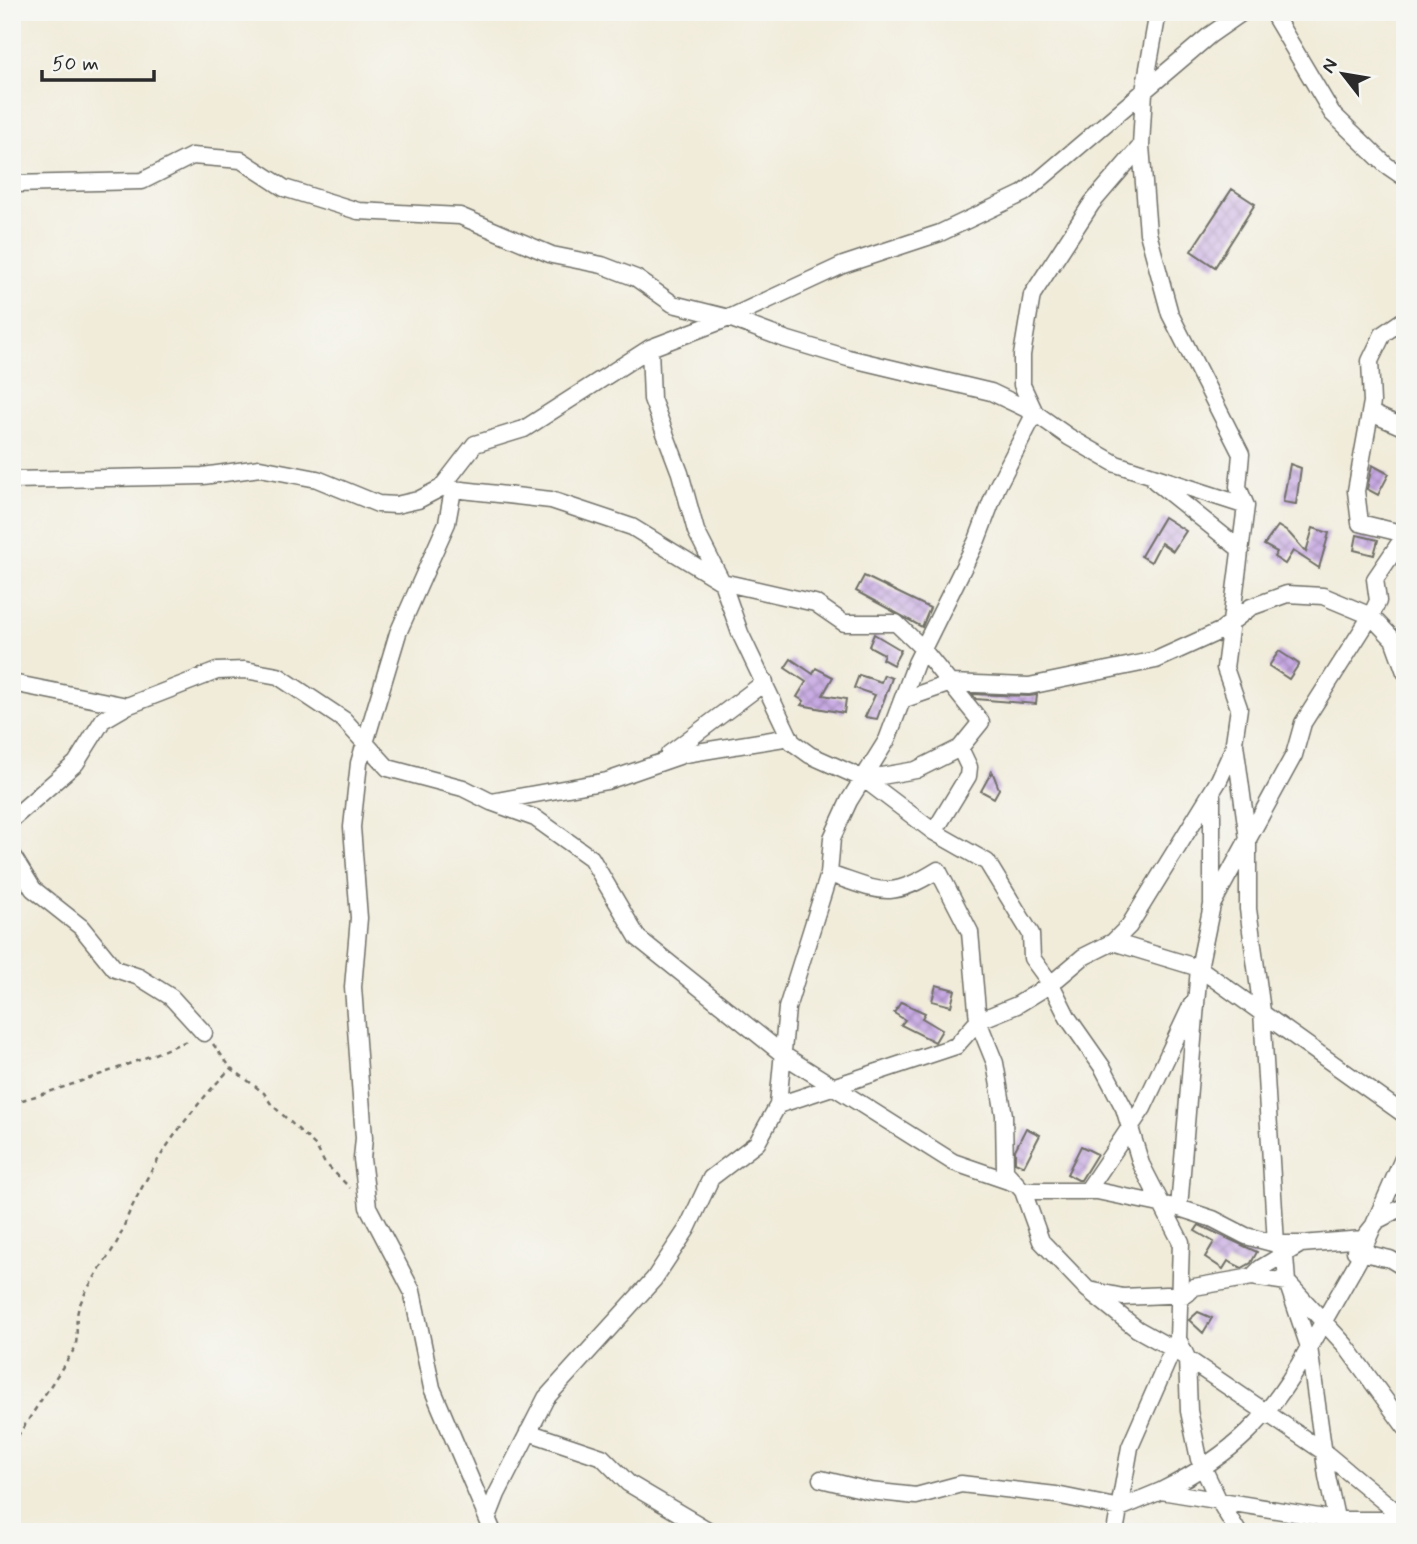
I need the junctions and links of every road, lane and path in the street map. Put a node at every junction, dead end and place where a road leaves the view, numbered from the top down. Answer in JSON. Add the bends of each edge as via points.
{"nodes":[{"id":1,"x":1158,"y":12,"type":"edge"},
{"id":2,"x":1243,"y":12,"type":"edge"},
{"id":3,"x":1272,"y":12,"type":"edge"},
{"id":4,"x":1144,"y":91,"type":"junction"},
{"id":5,"x":1141,"y":146,"type":"junction"},
{"id":6,"x":1405,"y":178,"type":"edge"},
{"id":7,"x":12,"y":184,"type":"edge"},
{"id":8,"x":729,"y":318,"type":"junction"},
{"id":9,"x":1405,"y":319,"type":"edge"},
{"id":10,"x":650,"y":348,"type":"junction"},
{"id":11,"x":1035,"y":413,"type":"junction"},
{"id":12,"x":1371,"y":413,"type":"junction"},
{"id":13,"x":1405,"y":428,"type":"edge"},
{"id":14,"x":1143,"y":471,"type":"junction"},
{"id":15,"x":12,"y":480,"type":"edge"},
{"id":16,"x":447,"y":489,"type":"junction"},
{"id":17,"x":1246,"y":506,"type":"junction"},
{"id":18,"x":1405,"y":534,"type":"edge"},
{"id":19,"x":1241,"y":550,"type":"junction"},
{"id":20,"x":722,"y":582,"type":"junction"},
{"id":21,"x":1371,"y":616,"type":"junction"},
{"id":22,"x":1231,"y":623,"type":"junction"},
{"id":23,"x":922,"y":650,"type":"junction"},
{"id":24,"x":1405,"y":672,"type":"edge"},
{"id":25,"x":765,"y":682,"type":"junction"},
{"id":26,"x":12,"y":683,"type":"edge"},
{"id":27,"x":949,"y":683,"type":"junction"},
{"id":28,"x":905,"y":699,"type":"junction"},
{"id":29,"x":127,"y":706,"type":"junction"},
{"id":30,"x":790,"y":737,"type":"junction"},
{"id":31,"x":1235,"y":742,"type":"junction"},
{"id":32,"x":365,"y":743,"type":"junction"},
{"id":33,"x":960,"y":748,"type":"junction"},
{"id":34,"x":656,"y":764,"type":"junction"},
{"id":35,"x":864,"y":779,"type":"junction"},
{"id":36,"x":1212,"y":793,"type":"junction"},
{"id":37,"x":491,"y":802,"type":"junction"},
{"id":38,"x":12,"y":819,"type":"edge"},
{"id":39,"x":933,"y":832,"type":"junction"},
{"id":40,"x":1248,"y":839,"type":"junction"},
{"id":41,"x":12,"y":855,"type":"edge"},
{"id":42,"x":829,"y":874,"type":"junction"},
{"id":43,"x":1212,"y":905,"type":"junction"},
{"id":44,"x":1113,"y":942,"type":"junction"},
{"id":45,"x":1199,"y":968,"type":"junction"},
{"id":46,"x":1051,"y":984,"type":"junction"},
{"id":47,"x":1197,"y":992,"type":"junction"},
{"id":48,"x":1262,"y":1011,"type":"junction"},
{"id":49,"x":978,"y":1021,"type":"junction"},
{"id":50,"x":204,"y":1033,"type":"junction"},
{"id":51,"x":783,"y":1054,"type":"junction"},
{"id":52,"x":231,"y":1068,"type":"junction"},
{"id":53,"x":833,"y":1086,"type":"junction"},
{"id":54,"x":12,"y":1103,"type":"edge"},
{"id":55,"x":778,"y":1105,"type":"junction"},
{"id":56,"x":1405,"y":1115,"type":"edge"},
{"id":57,"x":1131,"y":1126,"type":"junction"},
{"id":58,"x":1405,"y":1154,"type":"edge"},
{"id":59,"x":1020,"y":1188,"type":"junction"},
{"id":60,"x":1087,"y":1191,"type":"junction"},
{"id":61,"x":366,"y":1200,"type":"junction"},
{"id":62,"x":1160,"y":1206,"type":"junction"},
{"id":63,"x":1405,"y":1206,"type":"edge"},
{"id":64,"x":1179,"y":1208,"type":"junction"},
{"id":65,"x":1378,"y":1220,"type":"junction"},
{"id":66,"x":1322,"y":1243,"type":"junction"},
{"id":67,"x":1281,"y":1250,"type":"junction"},
{"id":68,"x":1362,"y":1252,"type":"junction"},
{"id":69,"x":1405,"y":1268,"type":"edge"},
{"id":70,"x":1252,"y":1277,"type":"junction"},
{"id":71,"x":1287,"y":1282,"type":"junction"},
{"id":72,"x":1087,"y":1289,"type":"junction"},
{"id":73,"x":1178,"y":1294,"type":"junction"},
{"id":74,"x":1325,"y":1321,"type":"junction"},
{"id":75,"x":1175,"y":1344,"type":"junction"},
{"id":76,"x":1309,"y":1347,"type":"junction"},
{"id":77,"x":1187,"y":1361,"type":"junction"},
{"id":78,"x":1266,"y":1413,"type":"junction"},
{"id":79,"x":1405,"y":1427,"type":"edge"},
{"id":80,"x":528,"y":1432,"type":"junction"},
{"id":81,"x":12,"y":1445,"type":"edge"},
{"id":82,"x":1324,"y":1452,"type":"junction"},
{"id":83,"x":1204,"y":1469,"type":"junction"},
{"id":84,"x":821,"y":1479,"type":"dead end"},
{"id":85,"x":1161,"y":1491,"type":"junction"},
{"id":86,"x":1218,"y":1499,"type":"junction"},
{"id":87,"x":1121,"y":1508,"type":"junction"},
{"id":88,"x":1405,"y":1520,"type":"edge"},
{"id":89,"x":490,"y":1525,"type":"edge"},
{"id":90,"x":1338,"y":1526,"type":"edge"},
{"id":91,"x":711,"y":1532,"type":"edge"},
{"id":92,"x":1115,"y":1532,"type":"edge"},
{"id":93,"x":1238,"y":1532,"type":"edge"},
{"id":94,"x":1389,"y":1532,"type":"edge"}],
"edges":[{"from":1,"to":4,"type":"street"},
{"from":2,"to":4,"type":"street"},
{"from":3,"to":6,"type":"street","via":[[1332,113]]},
{"from":4,"to":5,"type":"street"},
{"from":4,"to":8,"type":"street","via":[[1024,193],[940,233],[843,265]]},
{"from":5,"to":11,"type":"street","via":[[1092,202],[1032,295],[1022,385]]},
{"from":5,"to":17,"type":"street","via":[[1148,233],[1170,314],[1241,454],[1238,487]]},
{"from":7,"to":8,"type":"street","via":[[142,181],[192,156],[242,160],[284,188],[314,200],[358,211],[460,216],[552,255],[602,265],[636,278],[673,304]]},
{"from":8,"to":10,"type":"street"},
{"from":8,"to":11,"type":"street","via":[[848,358],[991,392]]},
{"from":9,"to":12,"type":"street","via":[[1384,334],[1370,361]]},
{"from":10,"to":16,"type":"street","via":[[524,429],[475,444]]},
{"from":10,"to":20,"type":"street","via":[[652,400],[696,531]]},
{"from":11,"to":14,"type":"street","via":[[1116,464]]},
{"from":11,"to":23,"type":"street"},
{"from":12,"to":13,"type":"street"},
{"from":12,"to":18,"type":"street","via":[[1356,491],[1357,513],[1360,523]]},
{"from":14,"to":17,"type":"street"},
{"from":14,"to":19,"type":"street"},
{"from":15,"to":16,"type":"street","via":[[203,476],[260,468],[317,479],[378,504],[396,505]]},
{"from":16,"to":20,"type":"street","via":[[551,500],[632,527]]},
{"from":16,"to":32,"type":"street","via":[[447,523],[398,633]]},
{"from":17,"to":19,"type":"street"},
{"from":18,"to":21,"type":"street","via":[[1375,579],[1378,601]]},
{"from":19,"to":22,"type":"street"},
{"from":20,"to":23,"type":"street","via":[[815,603],[844,623],[896,623]]},
{"from":20,"to":25,"type":"street","via":[[740,633]]},
{"from":21,"to":22,"type":"street","via":[[1323,596],[1287,594],[1251,607]]},
{"from":21,"to":24,"type":"street","via":[[1393,639]]},
{"from":21,"to":40,"type":"street","via":[[1303,723],[1294,755]]},
{"from":22,"to":27,"type":"street","via":[[1156,660],[1029,686]]},
{"from":22,"to":31,"type":"street","via":[[1225,668],[1239,708]]},
{"from":23,"to":27,"type":"street"},
{"from":23,"to":28,"type":"street"},
{"from":25,"to":30,"type":"street"},
{"from":25,"to":34,"type":"street"},
{"from":26,"to":29,"type":"street"},
{"from":27,"to":28,"type":"street"},
{"from":27,"to":33,"type":"street","via":[[981,723]]},
{"from":28,"to":35,"type":"street"},
{"from":29,"to":32,"type":"street","via":[[217,671],[245,670],[278,676],[344,720]]},
{"from":29,"to":38,"type":"street","via":[[103,720],[76,763]]},
{"from":30,"to":34,"type":"street","via":[[685,754]]},
{"from":30,"to":35,"type":"street","via":[[794,746]]},
{"from":31,"to":36,"type":"street"},
{"from":31,"to":40,"type":"street"},
{"from":32,"to":37,"type":"street","via":[[388,768],[463,788]]},
{"from":32,"to":61,"type":"street","via":[[352,827],[359,918],[354,987]]},
{"from":33,"to":35,"type":"street","via":[[916,770]]},
{"from":33,"to":39,"type":"street","via":[[968,776]]},
{"from":34,"to":37,"type":"street","via":[[607,781]]},
{"from":35,"to":39,"type":"street"},
{"from":35,"to":42,"type":"street","via":[[832,838]]},
{"from":36,"to":43,"type":"street"},
{"from":36,"to":44,"type":"street","via":[[1129,926]]},
{"from":37,"to":51,"type":"street","via":[[536,818],[591,858],[638,937]]},
{"from":39,"to":46,"type":"street","via":[[987,862],[1031,934],[1032,958]]},
{"from":40,"to":43,"type":"street"},
{"from":40,"to":48,"type":"street","via":[[1248,909]]},
{"from":41,"to":50,"type":"street","via":[[33,889],[81,927],[115,969],[139,977],[171,997]]},
{"from":42,"to":49,"type":"street","via":[[886,893],[914,885],[938,870],[970,932]]},
{"from":42,"to":51,"type":"street","via":[[787,1008]]},
{"from":43,"to":45,"type":"street"},
{"from":44,"to":45,"type":"street"},
{"from":44,"to":46,"type":"street","via":[[1083,957]]},
{"from":45,"to":47,"type":"street"},
{"from":45,"to":48,"type":"street"},
{"from":46,"to":49,"type":"street"},
{"from":46,"to":57,"type":"street","via":[[1103,1068]]},
{"from":47,"to":57,"type":"street"},
{"from":47,"to":64,"type":"street"},
{"from":48,"to":56,"type":"street"},
{"from":48,"to":67,"type":"street"},
{"from":49,"to":53,"type":"street","via":[[956,1046]]},
{"from":49,"to":59,"type":"street","via":[[995,1063],[1004,1115],[1005,1171]]},
{"from":50,"to":52,"type":"path"},
{"from":50,"to":54,"type":"path","via":[[43,1097]]},
{"from":51,"to":53,"type":"street"},
{"from":51,"to":55,"type":"street"},
{"from":52,"to":61,"type":"path","via":[[264,1093],[316,1146],[334,1172]]},
{"from":52,"to":81,"type":"path","via":[[161,1155],[117,1243],[83,1296],[75,1348]]},
{"from":53,"to":55,"type":"street"},
{"from":53,"to":59,"type":"street","via":[[953,1162]]},
{"from":55,"to":80,"type":"street","via":[[757,1143],[711,1178],[687,1229],[654,1279],[546,1398]]},
{"from":57,"to":60,"type":"street"},
{"from":57,"to":62,"type":"street","via":[[1141,1164]]},
{"from":58,"to":65,"type":"street"},
{"from":59,"to":60,"type":"street"},
{"from":59,"to":72,"type":"street","via":[[1041,1241]]},
{"from":60,"to":62,"type":"street"},
{"from":61,"to":89,"type":"street","via":[[412,1291],[432,1388]]},
{"from":62,"to":64,"type":"street"},
{"from":62,"to":73,"type":"street","via":[[1181,1241]]},
{"from":63,"to":65,"type":"street"},
{"from":64,"to":67,"type":"street"},
{"from":65,"to":66,"type":"street","via":[[1363,1239]]},
{"from":65,"to":68,"type":"street"},
{"from":66,"to":67,"type":"street"},
{"from":66,"to":68,"type":"street"},
{"from":67,"to":70,"type":"street"},
{"from":67,"to":71,"type":"street"},
{"from":68,"to":69,"type":"street"},
{"from":68,"to":74,"type":"street"},
{"from":70,"to":71,"type":"street"},
{"from":70,"to":73,"type":"street"},
{"from":71,"to":74,"type":"street"},
{"from":71,"to":76,"type":"street"},
{"from":72,"to":73,"type":"street","via":[[1123,1297]]},
{"from":72,"to":75,"type":"street","via":[[1137,1329]]},
{"from":73,"to":75,"type":"street"},
{"from":74,"to":76,"type":"street"},
{"from":74,"to":79,"type":"street"},
{"from":75,"to":77,"type":"street"},
{"from":75,"to":87,"type":"street","via":[[1130,1447]]},
{"from":76,"to":78,"type":"street","via":[[1287,1388]]},
{"from":76,"to":82,"type":"street"},
{"from":77,"to":78,"type":"street"},
{"from":77,"to":83,"type":"street","via":[[1189,1411]]},
{"from":78,"to":82,"type":"street"},
{"from":78,"to":83,"type":"street","via":[[1235,1446]]},
{"from":80,"to":89,"type":"street"},
{"from":80,"to":91,"type":"street","via":[[602,1457],[628,1483]]},
{"from":82,"to":88,"type":"street"},
{"from":82,"to":90,"type":"street"},
{"from":83,"to":85,"type":"street"},
{"from":83,"to":86,"type":"street"},
{"from":84,"to":87,"type":"street","via":[[916,1496],[961,1484]]},
{"from":85,"to":86,"type":"street"},
{"from":85,"to":87,"type":"street"},
{"from":86,"to":90,"type":"street"},
{"from":86,"to":93,"type":"street"},
{"from":87,"to":92,"type":"street"},
{"from":88,"to":90,"type":"street"},
{"from":88,"to":94,"type":"street"}]}
